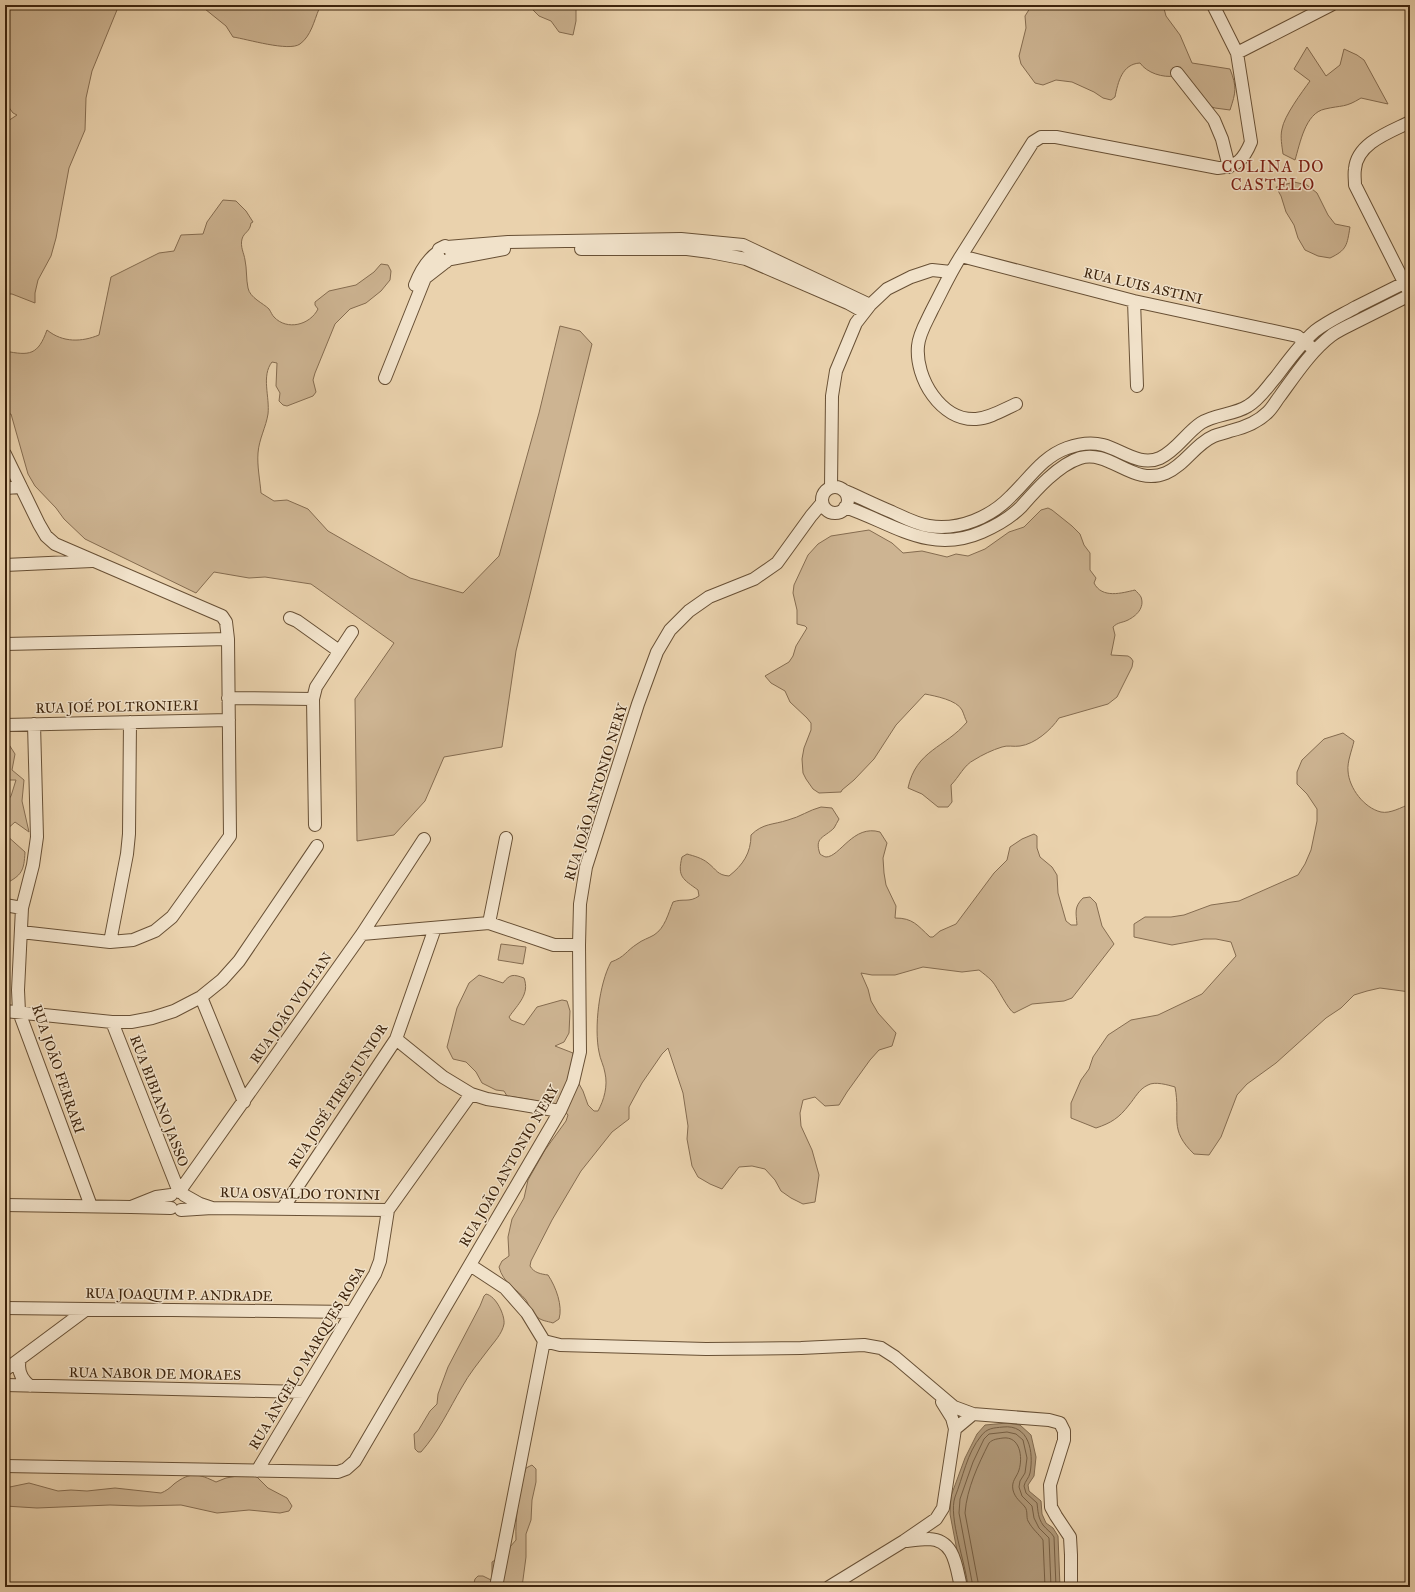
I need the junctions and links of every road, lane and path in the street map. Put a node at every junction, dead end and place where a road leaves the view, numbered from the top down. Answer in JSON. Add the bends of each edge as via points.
{"nodes":[{"id":1,"x":1213,"y":5,"type":"edge"},
{"id":2,"x":1331,"y":5,"type":"edge"},
{"id":3,"x":1237,"y":53,"type":"junction"},
{"id":4,"x":1177,"y":73,"type":"dead end"},
{"id":5,"x":1410,"y":122,"type":"edge"},
{"id":6,"x":1228,"y":167,"type":"junction"},
{"id":7,"x":710,"y":247,"type":"junction"},
{"id":8,"x":442,"y":249,"type":"junction"},
{"id":9,"x":961,"y":256,"type":"junction"},
{"id":10,"x":448,"y":261,"type":"junction"},
{"id":11,"x":951,"y":272,"type":"junction"},
{"id":12,"x":1407,"y":282,"type":"edge"},
{"id":13,"x":1410,"y":295,"type":"edge"},
{"id":14,"x":1134,"y":301,"type":"junction"},
{"id":15,"x":867,"y":309,"type":"junction"},
{"id":16,"x":1305,"y":342,"type":"junction"},
{"id":17,"x":1315,"y":350,"type":"junction"},
{"id":18,"x":1137,"y":386,"type":"dead end"},
{"id":19,"x":1016,"y":404,"type":"dead end"},
{"id":20,"x":5,"y":454,"type":"edge"},
{"id":21,"x":21,"y":487,"type":"junction"},
{"id":22,"x":5,"y":488,"type":"edge"},
{"id":23,"x":837,"y":488,"type":"junction"},
{"id":24,"x":822,"y":503,"type":"junction"},
{"id":25,"x":845,"y":507,"type":"junction"},
{"id":26,"x":95,"y":561,"type":"junction"},
{"id":27,"x":5,"y":564,"type":"edge"},
{"id":28,"x":20,"y":564,"type":"junction"},
{"id":29,"x":5,"y":574,"type":"edge"},
{"id":30,"x":290,"y":618,"type":"dead end"},
{"id":31,"x":352,"y":632,"type":"dead end"},
{"id":32,"x":228,"y":639,"type":"junction"},
{"id":33,"x":5,"y":644,"type":"edge"},
{"id":34,"x":339,"y":651,"type":"junction"},
{"id":35,"x":228,"y":698,"type":"junction"},
{"id":36,"x":313,"y":699,"type":"junction"},
{"id":37,"x":229,"y":720,"type":"junction"},
{"id":38,"x":130,"y":722,"type":"junction"},
{"id":39,"x":34,"y":724,"type":"junction"},
{"id":40,"x":5,"y":725,"type":"edge"},
{"id":41,"x":315,"y":825,"type":"dead end"},
{"id":42,"x":506,"y":838,"type":"dead end"},
{"id":43,"x":424,"y":839,"type":"dead end"},
{"id":44,"x":317,"y":846,"type":"dead end"},
{"id":45,"x":5,"y":905,"type":"edge"},
{"id":46,"x":22,"y":908,"type":"junction"},
{"id":47,"x":489,"y":923,"type":"junction"},
{"id":48,"x":435,"y":928,"type":"junction"},
{"id":49,"x":21,"y":932,"type":"junction"},
{"id":50,"x":362,"y":934,"type":"junction"},
{"id":51,"x":110,"y":942,"type":"junction"},
{"id":52,"x":579,"y":945,"type":"junction"},
{"id":53,"x":201,"y":997,"type":"junction"},
{"id":54,"x":5,"y":1011,"type":"edge"},
{"id":55,"x":19,"y":1012,"type":"junction"},
{"id":56,"x":112,"y":1022,"type":"junction"},
{"id":57,"x":396,"y":1039,"type":"junction"},
{"id":58,"x":471,"y":1094,"type":"junction"},
{"id":59,"x":244,"y":1102,"type":"junction"},
{"id":60,"x":560,"y":1110,"type":"junction"},
{"id":61,"x":178,"y":1194,"type":"junction"},
{"id":62,"x":5,"y":1205,"type":"edge"},
{"id":63,"x":91,"y":1206,"type":"junction"},
{"id":64,"x":131,"y":1207,"type":"junction"},
{"id":65,"x":212,"y":1208,"type":"junction"},
{"id":66,"x":283,"y":1208,"type":"junction"},
{"id":67,"x":176,"y":1209,"type":"junction"},
{"id":68,"x":388,"y":1210,"type":"junction"},
{"id":69,"x":470,"y":1265,"type":"junction"},
{"id":70,"x":5,"y":1308,"type":"edge"},
{"id":71,"x":87,"y":1309,"type":"junction"},
{"id":72,"x":352,"y":1312,"type":"junction"},
{"id":73,"x":544,"y":1341,"type":"junction"},
{"id":74,"x":20,"y":1359,"type":"junction"},
{"id":75,"x":5,"y":1370,"type":"edge"},
{"id":76,"x":5,"y":1385,"type":"edge"},
{"id":77,"x":30,"y":1386,"type":"junction"},
{"id":78,"x":932,"y":1390,"type":"junction"},
{"id":79,"x":304,"y":1392,"type":"junction"},
{"id":80,"x":973,"y":1414,"type":"junction"},
{"id":81,"x":955,"y":1429,"type":"junction"},
{"id":82,"x":5,"y":1466,"type":"edge"},
{"id":83,"x":257,"y":1471,"type":"junction"},
{"id":84,"x":904,"y":1541,"type":"junction"},
{"id":85,"x":496,"y":1587,"type":"edge"},
{"id":86,"x":829,"y":1587,"type":"edge"},
{"id":87,"x":961,"y":1587,"type":"edge"},
{"id":88,"x":1071,"y":1587,"type":"edge"}],
"edges":[{"from":1,"to":3,"type":"street"},
{"from":2,"to":3,"type":"street"},
{"from":3,"to":6,"type":"street","via":[[1251,142],[1246,154]]},
{"from":4,"to":6,"type":"street","via":[[1214,120],[1222,139]]},
{"from":5,"to":12,"type":"street","via":[[1370,143],[1360,154],[1354,168],[1355,185]]},
{"from":6,"to":9,"type":"street","via":[[1218,168],[1056,137],[1041,137],[1032,142]]},
{"from":7,"to":8,"type":"street","via":[[673,239],[508,242]]},
{"from":7,"to":10,"type":"street","via":[[509,248]]},
{"from":7,"to":15,"type":"street","via":[[748,254],[848,303]]},
{"from":8,"to":10,"type":"street","via":[[450,248],[452,252]]},
{"from":8,"to":10,"type":"street","via":[[430,257],[419,275],[382,363],[385,378],[425,278]]},
{"from":9,"to":11,"type":"street"},
{"from":9,"to":14,"type":"street","name":"RUA LUIS ASTINI"},
{"from":11,"to":15,"type":"street","via":[[932,270],[911,277],[887,289]]},
{"from":11,"to":19,"type":"street","via":[[922,330],[918,346],[920,367],[927,386],[942,406],[958,417],[976,419]]},
{"from":12,"to":13,"type":"street"},
{"from":12,"to":16,"type":"street","via":[[1331,320]]},
{"from":13,"to":17,"type":"street","via":[[1333,334]]},
{"from":14,"to":16,"type":"street","name":"RUA LUIS ASTINI","via":[[1297,336]]},
{"from":14,"to":18,"type":"street"},
{"from":15,"to":23,"type":"street","via":[[856,323],[836,371],[832,396]]},
{"from":16,"to":17,"type":"street","name":"RUA LUIS ASTINI"},
{"from":16,"to":23,"type":"street","via":[[1261,396],[1249,406],[1203,422],[1170,452],[1158,459],[1147,461],[1134,458],[1101,444],[1066,448],[1034,469],[1011,496],[975,521],[952,527],[929,526],[908,520]]},
{"from":17,"to":25,"type":"street","via":[[1268,412],[1250,424],[1213,436],[1180,465],[1165,473],[1146,476],[1094,456],[1080,458],[1059,470],[1038,487],[1013,515],[992,528],[970,537],[948,541],[930,540]]},
{"from":20,"to":21,"type":"street"},
{"from":21,"to":22,"type":"street"},
{"from":21,"to":26,"type":"street","via":[[46,536],[55,544]]},
{"from":23,"to":24,"type":"street","via":[[824,493]]},
{"from":23,"to":25,"type":"street","via":[[847,498]]},
{"from":24,"to":25,"type":"street","via":[[831,512],[837,512]]},
{"from":24,"to":52,"type":"street","name":"RUA JOÃO ANTONIO NERY","via":[[777,563],[754,579],[709,597],[689,611],[670,630],[657,652],[586,867],[580,904]]},
{"from":26,"to":28,"type":"street"},
{"from":26,"to":32,"type":"street","via":[[222,616],[226,622]]},
{"from":27,"to":28,"type":"street"},
{"from":28,"to":29,"type":"street"},
{"from":30,"to":34,"type":"street"},
{"from":31,"to":34,"type":"street"},
{"from":32,"to":33,"type":"street"},
{"from":32,"to":35,"type":"street"},
{"from":34,"to":36,"type":"street","via":[[316,687]]},
{"from":35,"to":36,"type":"street"},
{"from":35,"to":37,"type":"street"},
{"from":36,"to":41,"type":"street"},
{"from":37,"to":38,"type":"street","name":"RUA JOÉ POLTRONIERI"},
{"from":37,"to":51,"type":"street","via":[[230,836],[172,917],[155,931],[133,940]]},
{"from":38,"to":39,"type":"street","name":"RUA JOÉ POLTRONIERI"},
{"from":38,"to":51,"type":"street","via":[[130,834]]},
{"from":39,"to":40,"type":"street","name":"RUA JOÉ POLTRONIERI"},
{"from":39,"to":46,"type":"street","name":"RUA JOÃO FERRARI","via":[[37,837]]},
{"from":42,"to":47,"type":"street"},
{"from":43,"to":50,"type":"street","name":"RUA JOÃO VOLTAN"},
{"from":44,"to":53,"type":"street","via":[[238,961],[222,980]]},
{"from":45,"to":46,"type":"street"},
{"from":46,"to":49,"type":"street","name":"RUA JOÃO FERRARI"},
{"from":47,"to":48,"type":"street"},
{"from":47,"to":52,"type":"street","via":[[554,945]]},
{"from":48,"to":50,"type":"street"},
{"from":48,"to":57,"type":"street","name":"RUA JOSÉ PIRES JUNIOR"},
{"from":49,"to":51,"type":"street"},
{"from":49,"to":55,"type":"street","name":"RUA JOÃO FERRARI"},
{"from":50,"to":59,"type":"street","name":"RUA JOÃO VOLTAN"},
{"from":52,"to":60,"type":"street","name":"RUA JOÃO ANTONIO NERY","via":[[580,1052],[574,1082]]},
{"from":53,"to":56,"type":"street","via":[[174,1011],[152,1018]]},
{"from":53,"to":59,"type":"street"},
{"from":54,"to":55,"type":"street"},
{"from":55,"to":56,"type":"street"},
{"from":55,"to":63,"type":"street","name":"RUA JOÃO FERRARI"},
{"from":56,"to":61,"type":"street","name":"RUA BIBIANO JASSO"},
{"from":57,"to":58,"type":"street","via":[[444,1077]]},
{"from":57,"to":66,"type":"street","name":"RUA JOSÉ PIRES JUNIOR"},
{"from":58,"to":60,"type":"street","via":[[487,1099]]},
{"from":58,"to":68,"type":"street","name":"RUA ÂNGELO MARQUES ROSA"},
{"from":59,"to":61,"type":"street","name":"RUA JOÃO VOLTAN"},
{"from":60,"to":69,"type":"street","name":"RUA JOÃO ANTONIO NERY"},
{"from":61,"to":64,"type":"street","name":"RUA OSVALDO TONINI","via":[[156,1197]]},
{"from":61,"to":65,"type":"street","name":"RUA OSVALDO TONINI"},
{"from":61,"to":67,"type":"street","via":[[168,1203]]},
{"from":61,"to":67,"type":"street","via":[[187,1203]]},
{"from":62,"to":63,"type":"street","name":"RUA OSVALDO TONINI"},
{"from":63,"to":64,"type":"street","name":"RUA OSVALDO TONINI"},
{"from":64,"to":67,"type":"street","name":"RUA OSVALDO TONINI"},
{"from":65,"to":66,"type":"street","name":"RUA OSVALDO TONINI"},
{"from":65,"to":67,"type":"street","name":"RUA OSVALDO TONINI"},
{"from":66,"to":68,"type":"street","name":"RUA OSVALDO TONINI"},
{"from":68,"to":72,"type":"street","name":"RUA ÂNGELO MARQUES ROSA","via":[[380,1261]]},
{"from":69,"to":73,"type":"street","via":[[505,1288],[527,1313]]},
{"from":69,"to":83,"type":"street","name":"RUA JOÃO ANTONIO NERY","via":[[355,1461],[338,1472]]},
{"from":70,"to":71,"type":"street","name":"RUA JOAQUIM P. ANDRADE"},
{"from":71,"to":72,"type":"street","name":"RUA JOAQUIM P. ANDRADE"},
{"from":71,"to":74,"type":"street"},
{"from":72,"to":79,"type":"street","name":"RUA ÂNGELO MARQUES ROSA"},
{"from":73,"to":78,"type":"street","via":[[560,1345],[706,1349],[864,1345],[881,1348],[895,1357]]},
{"from":73,"to":85,"type":"street"},
{"from":74,"to":75,"type":"street"},
{"from":74,"to":77,"type":"street","via":[[20,1372]]},
{"from":76,"to":77,"type":"street","name":"RUA NABOR DE MORAES"},
{"from":77,"to":79,"type":"street","name":"RUA NABOR DE MORAES"},
{"from":78,"to":80,"type":"street","via":[[954,1407]]},
{"from":78,"to":81,"type":"street","via":[[946,1407]]},
{"from":79,"to":83,"type":"street","name":"RUA ÂNGELO MARQUES ROSA"},
{"from":80,"to":81,"type":"street"},
{"from":80,"to":88,"type":"street","via":[[1060,1423],[1064,1431],[1064,1440],[1050,1485],[1052,1506],[1070,1537]]},
{"from":81,"to":84,"type":"street","via":[[943,1508],[936,1519]]},
{"from":82,"to":83,"type":"street"},
{"from":84,"to":86,"type":"street"},
{"from":84,"to":87,"type":"street","via":[[929,1539],[948,1546]]}]}
